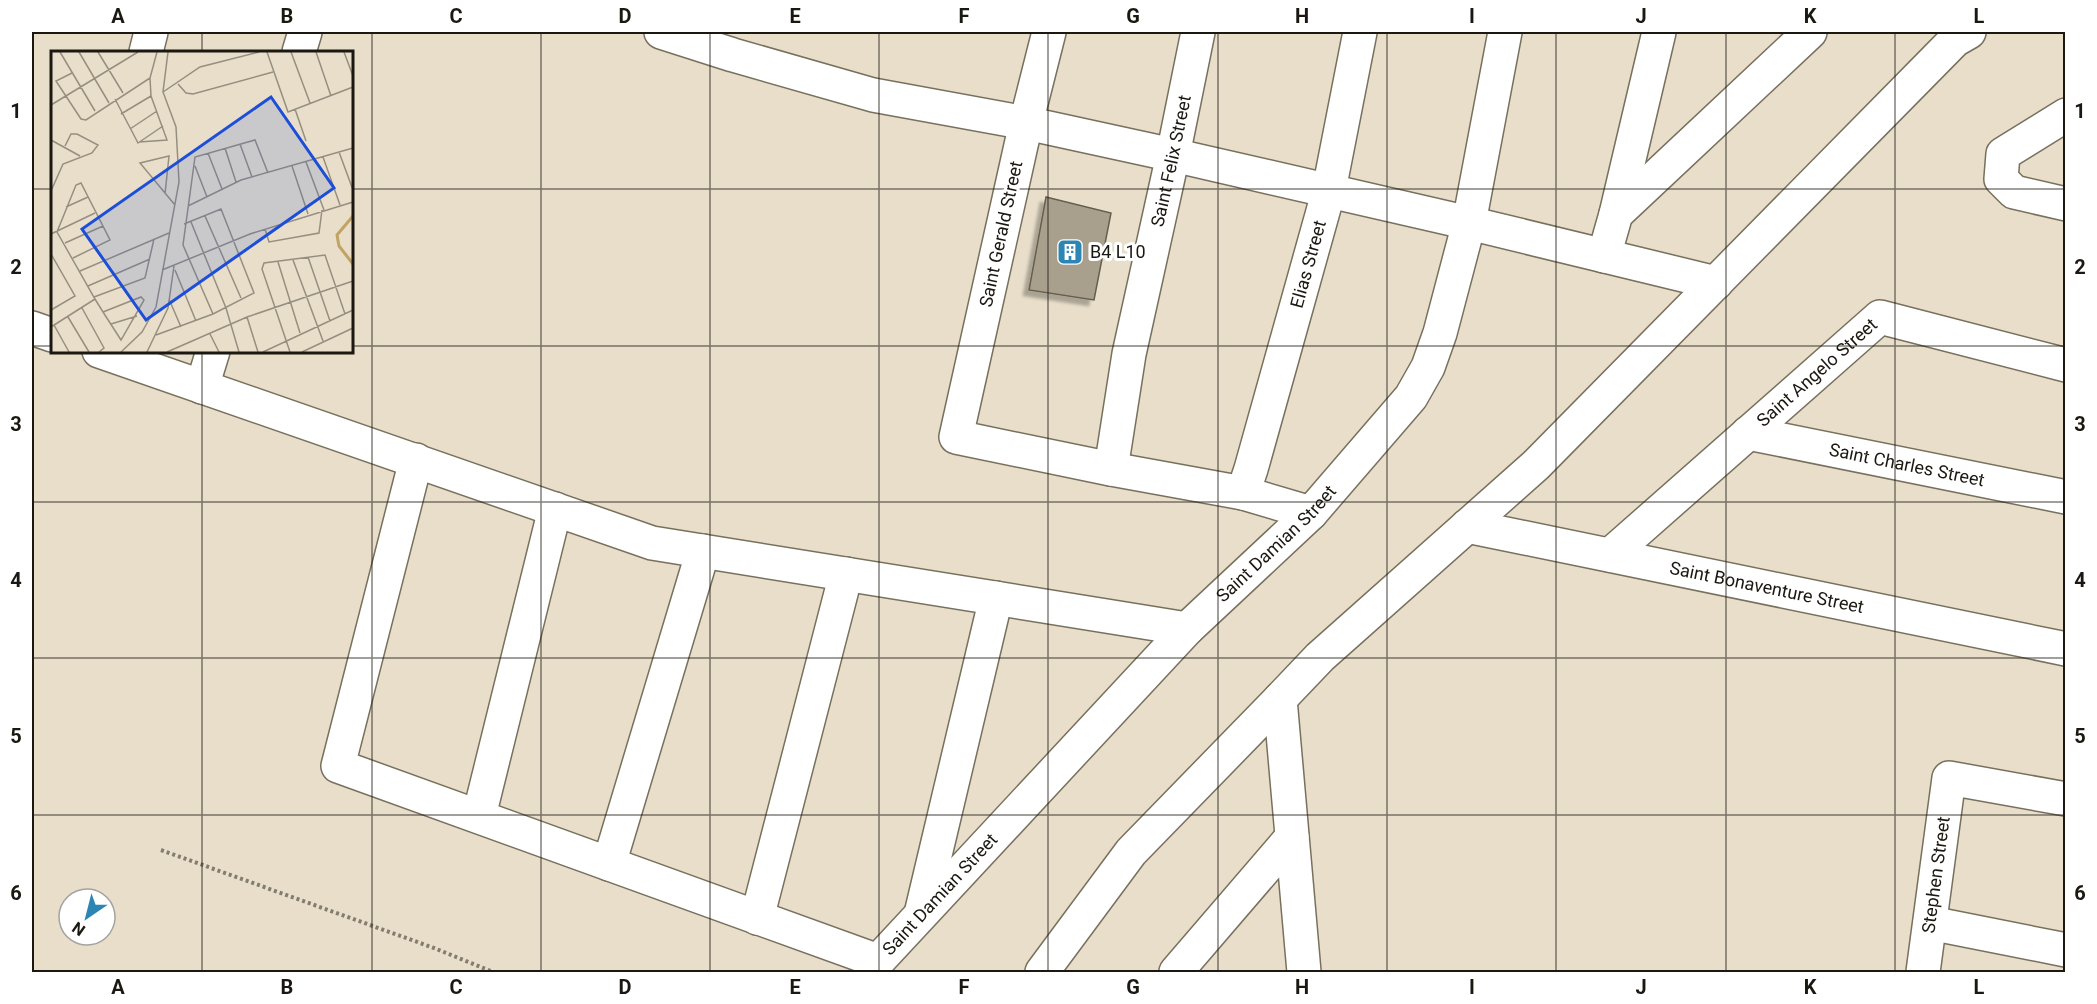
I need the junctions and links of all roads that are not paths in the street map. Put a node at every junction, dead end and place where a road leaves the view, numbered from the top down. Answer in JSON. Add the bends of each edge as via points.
{"nodes":[{"id":1,"x":151,"y":32,"type":"edge"},
{"id":2,"x":305,"y":32,"type":"edge"},
{"id":3,"x":662,"y":32,"type":"edge"},
{"id":4,"x":1049,"y":32,"type":"edge"},
{"id":5,"x":1198,"y":32,"type":"edge"},
{"id":6,"x":1360,"y":32,"type":"edge"},
{"id":7,"x":1505,"y":32,"type":"edge"},
{"id":8,"x":1659,"y":32,"type":"edge"},
{"id":9,"x":1809,"y":32,"type":"edge"},
{"id":10,"x":1969,"y":32,"type":"edge"},
{"id":11,"x":738,"y":43,"type":"edge"},
{"id":12,"x":146,"y":51,"type":"edge"},
{"id":13,"x":299,"y":51,"type":"edge"},
{"id":14,"x":2066,"y":115,"type":"edge"},
{"id":15,"x":1026,"y":123,"type":"junction"},
{"id":16,"x":1173,"y":155,"type":"junction"},
{"id":17,"x":1329,"y":190,"type":"junction"},
{"id":18,"x":2066,"y":204,"type":"edge"},
{"id":19,"x":1616,"y":214,"type":"junction"},
{"id":20,"x":1469,"y":223,"type":"junction"},
{"id":21,"x":1604,"y":256,"type":"junction"},
{"id":22,"x":1716,"y":283,"type":"junction"},
{"id":23,"x":32,"y":328,"type":"edge"},
{"id":24,"x":51,"y":335,"type":"edge"},
{"id":25,"x":102,"y":352,"type":"edge"},
{"id":26,"x":213,"y":352,"type":"edge"},
{"id":27,"x":2066,"y":365,"type":"edge"},
{"id":28,"x":202,"y":387,"type":"junction"},
{"id":29,"x":1748,"y":433,"type":"junction"},
{"id":30,"x":416,"y":460,"type":"junction"},
{"id":31,"x":1111,"y":469,"type":"junction"},
{"id":32,"x":1243,"y":493,"type":"junction"},
{"id":33,"x":2066,"y":496,"type":"edge"},
{"id":34,"x":555,"y":509,"type":"junction"},
{"id":35,"x":1311,"y":513,"type":"junction"},
{"id":36,"x":1467,"y":526,"type":"junction"},
{"id":37,"x":703,"y":551,"type":"junction"},
{"id":38,"x":1610,"y":555,"type":"junction"},
{"id":39,"x":846,"y":574,"type":"junction"},
{"id":40,"x":996,"y":598,"type":"junction"},
{"id":41,"x":1186,"y":629,"type":"junction"},
{"id":42,"x":2066,"y":649,"type":"edge"},
{"id":43,"x":1280,"y":699,"type":"junction"},
{"id":44,"x":2066,"y":799,"type":"edge"},
{"id":45,"x":479,"y":816,"type":"junction"},
{"id":46,"x":1292,"y":837,"type":"junction"},
{"id":47,"x":609,"y":864,"type":"junction"},
{"id":48,"x":921,"y":916,"type":"junction"},
{"id":49,"x":757,"y":918,"type":"junction"},
{"id":50,"x":1930,"y":923,"type":"junction"},
{"id":51,"x":2066,"y":950,"type":"edge"},
{"id":52,"x":1042,"y":972,"type":"edge"},
{"id":53,"x":1176,"y":972,"type":"edge"},
{"id":54,"x":1304,"y":972,"type":"edge"},
{"id":55,"x":1923,"y":972,"type":"edge"}],
"edges":[{"from":1,"to":12,"type":"street"},
{"from":2,"to":13,"type":"street"},
{"from":3,"to":11,"type":"street"},
{"from":4,"to":15,"type":"street","name":"Saint Gerald Street"},
{"from":5,"to":16,"type":"street","name":"Saint Felix Street"},
{"from":6,"to":17,"type":"street","name":"Elias Street"},
{"from":7,"to":20,"type":"street","name":"Saint Damian Street"},
{"from":8,"to":19,"type":"street"},
{"from":9,"to":19,"type":"street"},
{"from":10,"to":22,"type":"street","via":[[1955,40]]},
{"from":11,"to":15,"type":"street","via":[[873,95]]},
{"from":14,"to":18,"type":"street","via":[[2003,154],[2001,179],[2014,192]]},
{"from":15,"to":16,"type":"street"},
{"from":15,"to":31,"type":"street","name":"Saint Gerald Street","via":[[957,437]]},
{"from":16,"to":17,"type":"street"},
{"from":16,"to":31,"type":"street","name":"Saint Felix Street","via":[[1129,354]]},
{"from":17,"to":20,"type":"street"},
{"from":17,"to":32,"type":"street","name":"Elias Street"},
{"from":19,"to":21,"type":"street"},
{"from":20,"to":21,"type":"street"},
{"from":20,"to":35,"type":"street","name":"Saint Damian Street","via":[[1428,367],[1411,397]]},
{"from":21,"to":22,"type":"street"},
{"from":22,"to":36,"type":"street","via":[[1536,465]]},
{"from":23,"to":24,"type":"street"},
{"from":25,"to":28,"type":"street"},
{"from":26,"to":28,"type":"street"},
{"from":27,"to":29,"type":"street","name":"Saint Angelo Street","via":[[1880,317]]},
{"from":28,"to":30,"type":"street"},
{"from":29,"to":33,"type":"street","name":"Saint Charles Street"},
{"from":29,"to":38,"type":"street","name":"Saint Angelo Street"},
{"from":30,"to":34,"type":"street"},
{"from":30,"to":45,"type":"street","via":[[339,765]]},
{"from":31,"to":32,"type":"street"},
{"from":32,"to":35,"type":"street"},
{"from":34,"to":37,"type":"street","via":[[652,543]]},
{"from":34,"to":45,"type":"street"},
{"from":35,"to":41,"type":"street","name":"Saint Damian Street"},
{"from":36,"to":38,"type":"street","name":"Saint Bonaventure Street"},
{"from":36,"to":43,"type":"street","via":[[1320,657]]},
{"from":37,"to":39,"type":"street"},
{"from":37,"to":47,"type":"street"},
{"from":38,"to":42,"type":"street","name":"Saint Bonaventure Street"},
{"from":39,"to":40,"type":"street"},
{"from":39,"to":49,"type":"street"},
{"from":40,"to":41,"type":"street"},
{"from":40,"to":48,"type":"street"},
{"from":41,"to":48,"type":"street","name":"Saint Damian Street"},
{"from":43,"to":46,"type":"street"},
{"from":43,"to":52,"type":"street","via":[[1131,852]]},
{"from":44,"to":50,"type":"street","name":"Stephen Street","via":[[1949,778]]},
{"from":45,"to":47,"type":"street"},
{"from":46,"to":53,"type":"street"},
{"from":46,"to":54,"type":"street"},
{"from":47,"to":49,"type":"street"},
{"from":48,"to":49,"type":"street","name":"Saint Damian Street","via":[[878,961]]},
{"from":50,"to":51,"type":"street"},
{"from":50,"to":55,"type":"street","name":"Stephen Street"}]}
